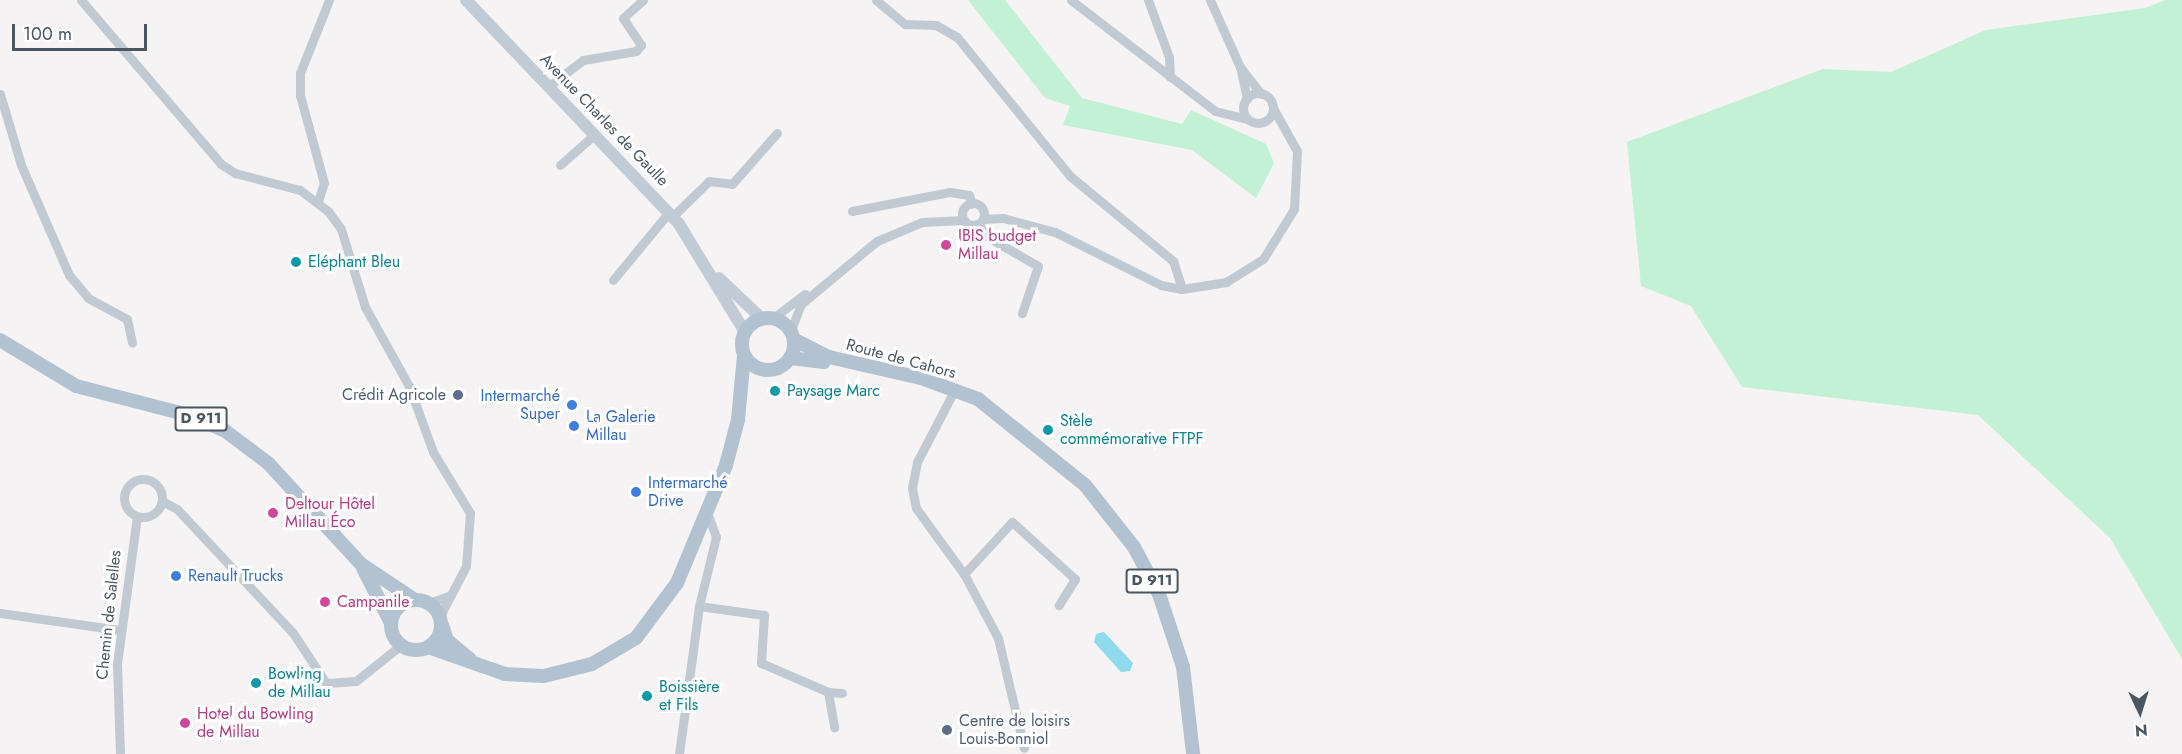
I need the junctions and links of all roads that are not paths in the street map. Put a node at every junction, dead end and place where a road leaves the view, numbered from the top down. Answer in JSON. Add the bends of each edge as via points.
{"nodes":[{"id":1,"x":81,"y":0,"type":"edge"},
{"id":2,"x":329,"y":0,"type":"edge"},
{"id":3,"x":466,"y":0,"type":"edge"},
{"id":4,"x":643,"y":0,"type":"edge"},
{"id":5,"x":876,"y":0,"type":"edge"},
{"id":6,"x":1071,"y":0,"type":"edge"},
{"id":7,"x":1148,"y":0,"type":"edge"},
{"id":8,"x":1210,"y":0,"type":"edge"},
{"id":9,"x":1240,"y":67,"type":"junction"},
{"id":10,"x":1170,"y":77,"type":"junction"},
{"id":11,"x":549,"y":86,"type":"junction"},
{"id":12,"x":0,"y":94,"type":"edge"},
{"id":13,"x":1261,"y":94,"type":"junction"},
{"id":14,"x":1245,"y":102,"type":"junction"},
{"id":15,"x":1273,"y":108,"type":"junction"},
{"id":16,"x":1226,"y":114,"type":"junction"},
{"id":17,"x":1247,"y":119,"type":"junction"},
{"id":18,"x":1263,"y":122,"type":"junction"},
{"id":19,"x":777,"y":133,"type":"dead end"},
{"id":20,"x":595,"y":134,"type":"junction"},
{"id":21,"x":1293,"y":138,"type":"junction"},
{"id":22,"x":560,"y":165,"type":"dead end"},
{"id":23,"x":318,"y":201,"type":"junction"},
{"id":24,"x":972,"y":204,"type":"junction"},
{"id":25,"x":852,"y":211,"type":"dead end"},
{"id":26,"x":671,"y":214,"type":"junction"},
{"id":27,"x":963,"y":216,"type":"junction"},
{"id":28,"x":982,"y":218,"type":"junction"},
{"id":29,"x":710,"y":269,"type":"junction"},
{"id":30,"x":613,"y":280,"type":"dead end"},
{"id":31,"x":828,"y":280,"type":"junction"},
{"id":32,"x":1182,"y":289,"type":"junction"},
{"id":33,"x":1022,"y":313,"type":"dead end"},
{"id":34,"x":767,"y":318,"type":"junction"},
{"id":35,"x":745,"y":332,"type":"junction"},
{"id":36,"x":793,"y":335,"type":"junction"},
{"id":37,"x":0,"y":340,"type":"edge"},
{"id":38,"x":132,"y":342,"type":"dead end"},
{"id":39,"x":744,"y":356,"type":"junction"},
{"id":40,"x":790,"y":358,"type":"junction"},
{"id":41,"x":760,"y":369,"type":"junction"},
{"id":42,"x":953,"y":393,"type":"junction"},
{"id":43,"x":741,"y":401,"type":"junction"},
{"id":44,"x":162,"y":501,"type":"junction"},
{"id":45,"x":707,"y":513,"type":"junction"},
{"id":46,"x":137,"y":516,"type":"junction"},
{"id":47,"x":361,"y":564,"type":"junction"},
{"id":48,"x":964,"y":574,"type":"junction"},
{"id":49,"x":451,"y":595,"type":"junction"},
{"id":50,"x":415,"y":600,"type":"junction"},
{"id":51,"x":429,"y":603,"type":"junction"},
{"id":52,"x":1059,"y":605,"type":"dead end"},
{"id":53,"x":699,"y":606,"type":"junction"},
{"id":54,"x":0,"y":613,"type":"edge"},
{"id":55,"x":441,"y":620,"type":"junction"},
{"id":56,"x":391,"y":624,"type":"junction"},
{"id":57,"x":120,"y":630,"type":"junction"},
{"id":58,"x":401,"y":645,"type":"junction"},
{"id":59,"x":428,"y":647,"type":"junction"},
{"id":60,"x":479,"y":666,"type":"junction"},
{"id":61,"x":828,"y":692,"type":"junction"},
{"id":62,"x":842,"y":693,"type":"dead end"},
{"id":63,"x":834,"y":727,"type":"dead end"},
{"id":64,"x":1024,"y":748,"type":"dead end"},
{"id":65,"x":120,"y":754,"type":"edge"},
{"id":66,"x":679,"y":754,"type":"edge"},
{"id":67,"x":1193,"y":754,"type":"edge"}],
"edges":[{"from":1,"to":23,"type":"street","via":[[221,164]]},
{"from":2,"to":23,"type":"street","via":[[300,73],[303,106],[324,183]]},
{"from":3,"to":11,"type":"main road","name":"Avenue Charles de Gaulle"},
{"from":4,"to":11,"type":"street","via":[[623,18],[641,45],[636,51],[582,60]]},
{"from":5,"to":32,"type":"street","via":[[905,24],[936,25],[957,37],[1070,176],[1173,261]]},
{"from":6,"to":10,"type":"street"},
{"from":7,"to":10,"type":"street","via":[[1169,57]]},
{"from":8,"to":9,"type":"street"},
{"from":9,"to":13,"type":"street"},
{"from":9,"to":14,"type":"street"},
{"from":10,"to":16,"type":"street"},
{"from":11,"to":20,"type":"main road","name":"Avenue Charles de Gaulle"},
{"from":12,"to":38,"type":"street","via":[[21,165],[69,275],[88,298],[127,320]]},
{"from":13,"to":14,"type":"street"},
{"from":13,"to":15,"type":"street"},
{"from":14,"to":16,"type":"street"},
{"from":14,"to":17,"type":"street"},
{"from":15,"to":18,"type":"street"},
{"from":15,"to":21,"type":"street"},
{"from":16,"to":17,"type":"street"},
{"from":17,"to":18,"type":"street"},
{"from":18,"to":21,"type":"street"},
{"from":19,"to":26,"type":"street","via":[[732,184],[709,181]]},
{"from":20,"to":22,"type":"street"},
{"from":20,"to":26,"type":"main road","name":"Avenue Charles de Gaulle"},
{"from":21,"to":32,"type":"street","via":[[1299,185],[1278,243],[1248,271],[1226,282]]},
{"from":23,"to":49,"type":"street","via":[[341,229],[365,307],[409,386],[433,452],[470,513],[466,566]]},
{"from":24,"to":25,"type":"street","via":[[969,195],[950,192]]},
{"from":24,"to":27,"type":"street"},
{"from":24,"to":28,"type":"street"},
{"from":26,"to":29,"type":"main road","name":"Avenue Charles de Gaulle"},
{"from":26,"to":30,"type":"street"},
{"from":27,"to":28,"type":"street"},
{"from":27,"to":31,"type":"street","via":[[889,234]]},
{"from":28,"to":32,"type":"street","via":[[1003,218],[1054,232],[1139,277]]},
{"from":28,"to":33,"type":"street","via":[[986,236],[1038,266]]},
{"from":29,"to":34,"type":"main road"},
{"from":29,"to":35,"type":"main road"},
{"from":31,"to":34,"type":"street"},
{"from":31,"to":36,"type":"street","via":[[801,304]]},
{"from":34,"to":35,"type":"main road"},
{"from":34,"to":36,"type":"main road"},
{"from":35,"to":39,"type":"main road"},
{"from":36,"to":40,"type":"main road"},
{"from":36,"to":42,"type":"main road","name":"Route de Cahors","number":"D 911","via":[[829,357]]},
{"from":37,"to":47,"type":"main road","number":"D 911","via":[[70,384],[192,416],[225,430],[268,463]]},
{"from":39,"to":41,"type":"main road"},
{"from":39,"to":43,"type":"main road"},
{"from":40,"to":41,"type":"main road","via":[[777,368]]},
{"from":40,"to":42,"type":"main road","name":"Route de Cahors","number":"D 911"},
{"from":41,"to":43,"type":"main road","via":[[747,382]]},
{"from":42,"to":48,"type":"street","via":[[917,462],[912,488],[916,508]]},
{"from":42,"to":67,"type":"main road","name":"Route de Cahors","number":"D 911","via":[[998,414],[1040,443],[1111,514],[1159,594],[1183,667]]},
{"from":43,"to":45,"type":"main road"},
{"from":44,"to":46,"type":"street","via":[[150,516]]},
{"from":44,"to":46,"type":"street","via":[[155,483],[143,478],[131,482],[123,499]]},
{"from":44,"to":58,"type":"street","via":[[177,509],[293,633],[326,682],[356,681]]},
{"from":45,"to":53,"type":"street","via":[[716,537]]},
{"from":45,"to":60,"type":"main road","via":[[656,618],[607,658],[544,676]]},
{"from":46,"to":57,"type":"street","name":"Chemin de Salelles"},
{"from":47,"to":50,"type":"main road","number":"D 911"},
{"from":47,"to":56,"type":"main road","number":"D 911"},
{"from":48,"to":52,"type":"street","via":[[1012,522],[1075,579]]},
{"from":48,"to":64,"type":"street","via":[[998,638]]},
{"from":49,"to":51,"type":"street"},
{"from":49,"to":55,"type":"street"},
{"from":50,"to":51,"type":"main road"},
{"from":50,"to":56,"type":"main road","via":[[397,608]]},
{"from":51,"to":55,"type":"main road"},
{"from":53,"to":61,"type":"street","via":[[764,615],[761,663]]},
{"from":53,"to":66,"type":"street"},
{"from":54,"to":57,"type":"street"},
{"from":55,"to":59,"type":"main road"},
{"from":55,"to":60,"type":"main road","via":[[452,645]]},
{"from":56,"to":58,"type":"main road"},
{"from":57,"to":65,"type":"street","name":"Chemin de Salelles"},
{"from":58,"to":59,"type":"main road"},
{"from":59,"to":60,"type":"main road"},
{"from":61,"to":62,"type":"street"},
{"from":61,"to":63,"type":"street"}]}
